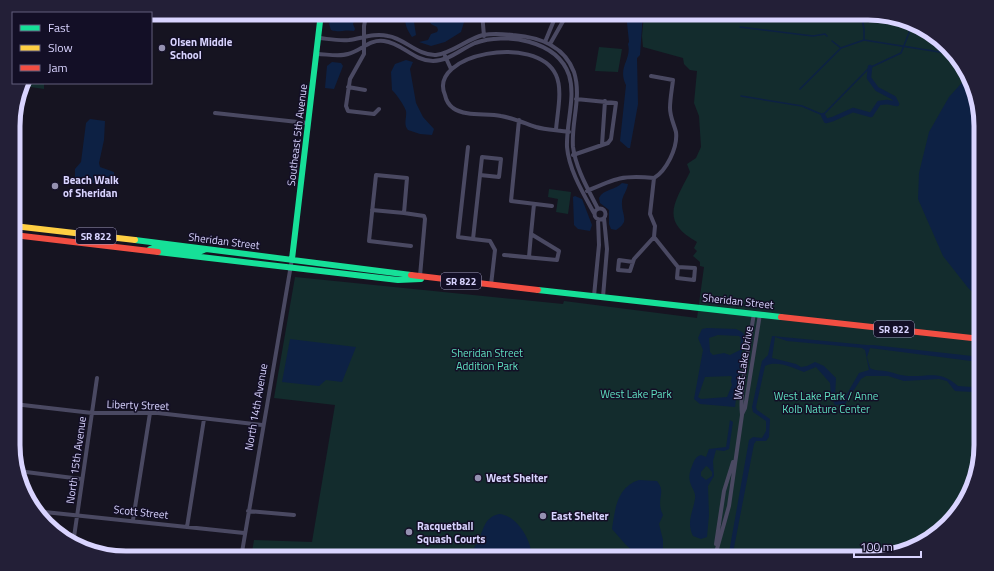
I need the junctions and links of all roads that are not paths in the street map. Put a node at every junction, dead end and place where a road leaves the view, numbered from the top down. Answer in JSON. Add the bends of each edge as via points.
{"nodes":[{"id":1,"x":320,"y":20,"type":"edge"},
{"id":2,"x":483,"y":20,"type":"edge"},
{"id":3,"x":554,"y":20,"type":"edge"},
{"id":4,"x":564,"y":20,"type":"edge"},
{"id":5,"x":365,"y":21,"type":"edge"},
{"id":6,"x":553,"y":23,"type":"junction"},
{"id":7,"x":560,"y":27,"type":"junction"},
{"id":8,"x":484,"y":35,"type":"junction"},
{"id":9,"x":365,"y":36,"type":"junction"},
{"id":10,"x":319,"y":38,"type":"junction"},
{"id":11,"x":485,"y":41,"type":"junction"},
{"id":12,"x":545,"y":41,"type":"junction"},
{"id":13,"x":551,"y":43,"type":"junction"},
{"id":14,"x":365,"y":45,"type":"junction"},
{"id":15,"x":545,"y":47,"type":"junction"},
{"id":16,"x":443,"y":53,"type":"junction"},
{"id":17,"x":318,"y":54,"type":"junction"},
{"id":18,"x":446,"y":58,"type":"junction"},
{"id":19,"x":451,"y":69,"type":"junction"},
{"id":20,"x":651,"y":76,"type":"dead end"},
{"id":21,"x":348,"y":87,"type":"junction"},
{"id":22,"x":365,"y":90,"type":"dead end"},
{"id":23,"x":571,"y":99,"type":"junction"},
{"id":24,"x":577,"y":100,"type":"junction"},
{"id":25,"x":605,"y":101,"type":"junction"},
{"id":26,"x":379,"y":109,"type":"dead end"},
{"id":27,"x":215,"y":113,"type":"dead end"},
{"id":28,"x":519,"y":120,"type":"junction"},
{"id":29,"x":307,"y":123,"type":"junction"},
{"id":30,"x":556,"y":130,"type":"junction"},
{"id":31,"x":568,"y":132,"type":"junction"},
{"id":32,"x":573,"y":133,"type":"junction"},
{"id":33,"x":602,"y":145,"type":"junction"},
{"id":34,"x":468,"y":147,"type":"dead end"},
{"id":35,"x":574,"y":154,"type":"junction"},
{"id":36,"x":569,"y":156,"type":"junction"},
{"id":37,"x":580,"y":173,"type":"junction"},
{"id":38,"x":575,"y":175,"type":"junction"},
{"id":39,"x":480,"y":176,"type":"junction"},
{"id":40,"x":654,"y":178,"type":"junction"},
{"id":41,"x":589,"y":190,"type":"junction"},
{"id":42,"x":583,"y":193,"type":"junction"},
{"id":43,"x":534,"y":204,"type":"junction"},
{"id":44,"x":552,"y":206,"type":"dead end"},
{"id":45,"x":598,"y":209,"type":"junction"},
{"id":46,"x":372,"y":210,"type":"junction"},
{"id":47,"x":404,"y":213,"type":"junction"},
{"id":48,"x":594,"y":213,"type":"junction"},
{"id":49,"x":604,"y":218,"type":"junction"},
{"id":50,"x":598,"y":219,"type":"junction"},
{"id":51,"x":20,"y":227,"type":"edge"},
{"id":52,"x":82,"y":234,"type":"junction"},
{"id":53,"x":531,"y":234,"type":"junction"},
{"id":54,"x":20,"y":236,"type":"edge"},
{"id":55,"x":23,"y":236,"type":"junction"},
{"id":56,"x":654,"y":237,"type":"junction"},
{"id":57,"x":473,"y":239,"type":"junction"},
{"id":58,"x":152,"y":242,"type":"junction"},
{"id":59,"x":89,"y":243,"type":"junction"},
{"id":60,"x":411,"y":246,"type":"dead end"},
{"id":61,"x":206,"y":249,"type":"junction"},
{"id":62,"x":149,"y":250,"type":"junction"},
{"id":63,"x":504,"y":255,"type":"dead end"},
{"id":64,"x":529,"y":257,"type":"junction"},
{"id":65,"x":292,"y":259,"type":"junction"},
{"id":66,"x":633,"y":262,"type":"dead end"},
{"id":67,"x":290,"y":266,"type":"junction"},
{"id":68,"x":678,"y":267,"type":"junction"},
{"id":69,"x":420,"y":276,"type":"junction"},
{"id":70,"x":430,"y":278,"type":"junction"},
{"id":71,"x":492,"y":285,"type":"junction"},
{"id":72,"x":594,"y":296,"type":"junction"},
{"id":73,"x":603,"y":297,"type":"junction"},
{"id":74,"x":757,"y":314,"type":"junction"},
{"id":75,"x":974,"y":338,"type":"edge"},
{"id":76,"x":97,"y":378,"type":"dead end"},
{"id":77,"x":20,"y":405,"type":"edge"},
{"id":78,"x":92,"y":413,"type":"junction"},
{"id":79,"x":150,"y":413,"type":"junction"},
{"id":80,"x":204,"y":419,"type":"junction"},
{"id":81,"x":262,"y":425,"type":"junction"},
{"id":82,"x":736,"y":453,"type":"junction"},
{"id":83,"x":24,"y":472,"type":"edge"},
{"id":84,"x":81,"y":479,"type":"junction"},
{"id":85,"x":724,"y":491,"type":"junction"},
{"id":86,"x":731,"y":492,"type":"junction"},
{"id":87,"x":248,"y":511,"type":"junction"},
{"id":88,"x":44,"y":512,"type":"edge"},
{"id":89,"x":76,"y":515,"type":"junction"},
{"id":90,"x":294,"y":515,"type":"dead end"},
{"id":91,"x":133,"y":520,"type":"junction"},
{"id":92,"x":187,"y":527,"type":"junction"},
{"id":93,"x":244,"y":533,"type":"junction"},
{"id":94,"x":74,"y":537,"type":"edge"},
{"id":95,"x":241,"y":551,"type":"edge"},
{"id":96,"x":715,"y":551,"type":"edge"},
{"id":97,"x":716,"y":551,"type":"edge"}],
"edges":[{"from":1,"to":10,"type":"main road","name":"Southeast 5th Avenue"},
{"from":2,"to":8,"type":"street"},
{"from":3,"to":6,"type":"street"},
{"from":4,"to":7,"type":"street"},
{"from":5,"to":9,"type":"street"},
{"from":6,"to":7,"type":"street"},
{"from":6,"to":12,"type":"street"},
{"from":7,"to":13,"type":"street"},
{"from":8,"to":11,"type":"street"},
{"from":8,"to":12,"type":"street","via":[[527,36]]},
{"from":8,"to":16,"type":"street"},
{"from":9,"to":10,"type":"street","via":[[347,40]]},
{"from":9,"to":14,"type":"street"},
{"from":9,"to":16,"type":"street","via":[[390,36],[425,53]]},
{"from":10,"to":17,"type":"main road","name":"Southeast 5th Avenue"},
{"from":11,"to":15,"type":"street","via":[[507,39]]},
{"from":11,"to":18,"type":"street"},
{"from":12,"to":13,"type":"street"},
{"from":12,"to":15,"type":"street"},
{"from":13,"to":15,"type":"street"},
{"from":13,"to":24,"type":"street","via":[[572,66],[577,85]]},
{"from":14,"to":17,"type":"street","via":[[346,55]]},
{"from":14,"to":18,"type":"street","via":[[383,41],[400,46],[426,60]]},
{"from":14,"to":21,"type":"street","via":[[364,54]]},
{"from":15,"to":23,"type":"street","via":[[560,59],[569,74]]},
{"from":16,"to":18,"type":"street"},
{"from":17,"to":29,"type":"main road","name":"Southeast 5th Avenue"},
{"from":18,"to":19,"type":"street"},
{"from":19,"to":28,"type":"street","via":[[443,81],[443,91],[453,108]]},
{"from":19,"to":30,"type":"street","via":[[474,57],[492,52],[536,56],[557,76],[559,86]]},
{"from":20,"to":40,"type":"street","via":[[674,80],[670,109],[676,133],[676,142],[667,164],[661,174]]},
{"from":21,"to":22,"type":"street"},
{"from":21,"to":26,"type":"street","via":[[348,111],[374,114]]},
{"from":23,"to":24,"type":"street"},
{"from":23,"to":31,"type":"street"},
{"from":24,"to":25,"type":"street"},
{"from":24,"to":32,"type":"street"},
{"from":25,"to":33,"type":"street"},
{"from":25,"to":33,"type":"street","via":[[616,103],[612,139]]},
{"from":27,"to":29,"type":"street"},
{"from":28,"to":30,"type":"street","via":[[537,127]]},
{"from":28,"to":43,"type":"street","via":[[511,200]]},
{"from":29,"to":65,"type":"main road","name":"Southeast 5th Avenue"},
{"from":30,"to":31,"type":"street"},
{"from":31,"to":32,"type":"street"},
{"from":31,"to":36,"type":"street"},
{"from":32,"to":35,"type":"street"},
{"from":33,"to":35,"type":"street"},
{"from":34,"to":57,"type":"street","via":[[458,237]]},
{"from":35,"to":36,"type":"street"},
{"from":35,"to":37,"type":"street"},
{"from":36,"to":38,"type":"street"},
{"from":37,"to":38,"type":"street"},
{"from":37,"to":41,"type":"street"},
{"from":38,"to":42,"type":"street"},
{"from":39,"to":39,"type":"street","via":[[499,177],[501,159],[482,157]]},
{"from":39,"to":57,"type":"street"},
{"from":40,"to":41,"type":"street","via":[[619,178]]},
{"from":40,"to":56,"type":"street","via":[[650,214],[655,226]]},
{"from":41,"to":42,"type":"street"},
{"from":41,"to":45,"type":"street"},
{"from":42,"to":48,"type":"street"},
{"from":43,"to":44,"type":"street"},
{"from":43,"to":53,"type":"street"},
{"from":45,"to":48,"type":"street"},
{"from":45,"to":49,"type":"street","via":[[604,211]]},
{"from":46,"to":47,"type":"street"},
{"from":46,"to":47,"type":"street","via":[[376,175],[407,178]]},
{"from":46,"to":60,"type":"street","via":[[369,241]]},
{"from":47,"to":69,"type":"street","via":[[424,216],[425,219]]},
{"from":48,"to":50,"type":"street"},
{"from":49,"to":50,"type":"street"},
{"from":49,"to":73,"type":"street","via":[[607,249]]},
{"from":50,"to":72,"type":"street","via":[[598,258]]},
{"from":51,"to":52,"type":"main road","name":"Sheridan Street","number":"SR 822"},
{"from":52,"to":55,"type":"main road","via":[[31,231]]},
{"from":52,"to":58,"type":"main road","name":"Sheridan Street","number":"SR 822"},
{"from":53,"to":64,"type":"street"},
{"from":53,"to":64,"type":"street","via":[[559,251],[557,260]]},
{"from":54,"to":55,"type":"main road","name":"Sheridan Street","number":"SR 822"},
{"from":55,"to":59,"type":"main road","name":"Sheridan Street","number":"SR 822"},
{"from":56,"to":66,"type":"street"},
{"from":56,"to":68,"type":"street"},
{"from":57,"to":71,"type":"street","via":[[490,241],[494,247]]},
{"from":58,"to":59,"type":"main road","via":[[147,246],[98,241]]},
{"from":58,"to":61,"type":"main road","name":"Sheridan Street","number":"SR 822"},
{"from":59,"to":62,"type":"main road","name":"Sheridan Street","number":"SR 822"},
{"from":61,"to":62,"type":"main road","via":[[199,252],[156,247]]},
{"from":61,"to":65,"type":"main road","name":"Sheridan Street","number":"SR 822"},
{"from":62,"to":67,"type":"main road","name":"Sheridan Street","number":"SR 822"},
{"from":63,"to":64,"type":"street"},
{"from":65,"to":67,"type":"street","name":"North 14th Avenue"},
{"from":65,"to":69,"type":"main road","name":"Sheridan Street","number":"SR 822"},
{"from":67,"to":70,"type":"main road","name":"Sheridan Street","number":"SR 822","via":[[398,280]]},
{"from":67,"to":81,"type":"street","name":"North 14th Avenue"},
{"from":68,"to":68,"type":"street","via":[[695,268],[694,280],[677,278]]},
{"from":69,"to":70,"type":"main road","name":"Sheridan Street","number":"SR 822"},
{"from":70,"to":71,"type":"main road","name":"Sheridan Street","number":"SR 822"},
{"from":71,"to":72,"type":"main road","name":"Sheridan Street","number":"SR 822"},
{"from":72,"to":73,"type":"main road","name":"Sheridan Street","number":"SR 822"},
{"from":73,"to":74,"type":"main road","name":"Sheridan Street","number":"SR 822"},
{"from":74,"to":75,"type":"main road","name":"Sheridan Street","number":"SR 822"},
{"from":74,"to":82,"type":"street","name":"West Lake Drive"},
{"from":76,"to":78,"type":"street","name":"North 15th Avenue"},
{"from":77,"to":78,"type":"street","name":"Liberty Street"},
{"from":78,"to":79,"type":"street","name":"Liberty Street"},
{"from":78,"to":84,"type":"street","name":"North 15th Avenue"},
{"from":79,"to":80,"type":"street","name":"Liberty Street"},
{"from":79,"to":91,"type":"street"},
{"from":80,"to":81,"type":"street","name":"Liberty Street"},
{"from":80,"to":92,"type":"street"},
{"from":81,"to":87,"type":"street","name":"North 14th Avenue"},
{"from":82,"to":85,"type":"street","name":"West Lake Drive"},
{"from":82,"to":86,"type":"street","name":"West Lake Drive"},
{"from":83,"to":84,"type":"street"},
{"from":84,"to":89,"type":"street","name":"North 15th Avenue"},
{"from":85,"to":86,"type":"street"},
{"from":85,"to":96,"type":"street","name":"West Lake Drive"},
{"from":86,"to":97,"type":"street","name":"West Lake Drive"},
{"from":87,"to":90,"type":"street"},
{"from":87,"to":93,"type":"street","name":"North 14th Avenue"},
{"from":88,"to":89,"type":"street","name":"Scott Street"},
{"from":89,"to":91,"type":"street","name":"Scott Street"},
{"from":89,"to":94,"type":"street","name":"North 15th Avenue"},
{"from":91,"to":92,"type":"street","name":"Scott Street"},
{"from":92,"to":93,"type":"street","name":"Scott Street"},
{"from":93,"to":95,"type":"street","name":"North 14th Avenue"}]}
